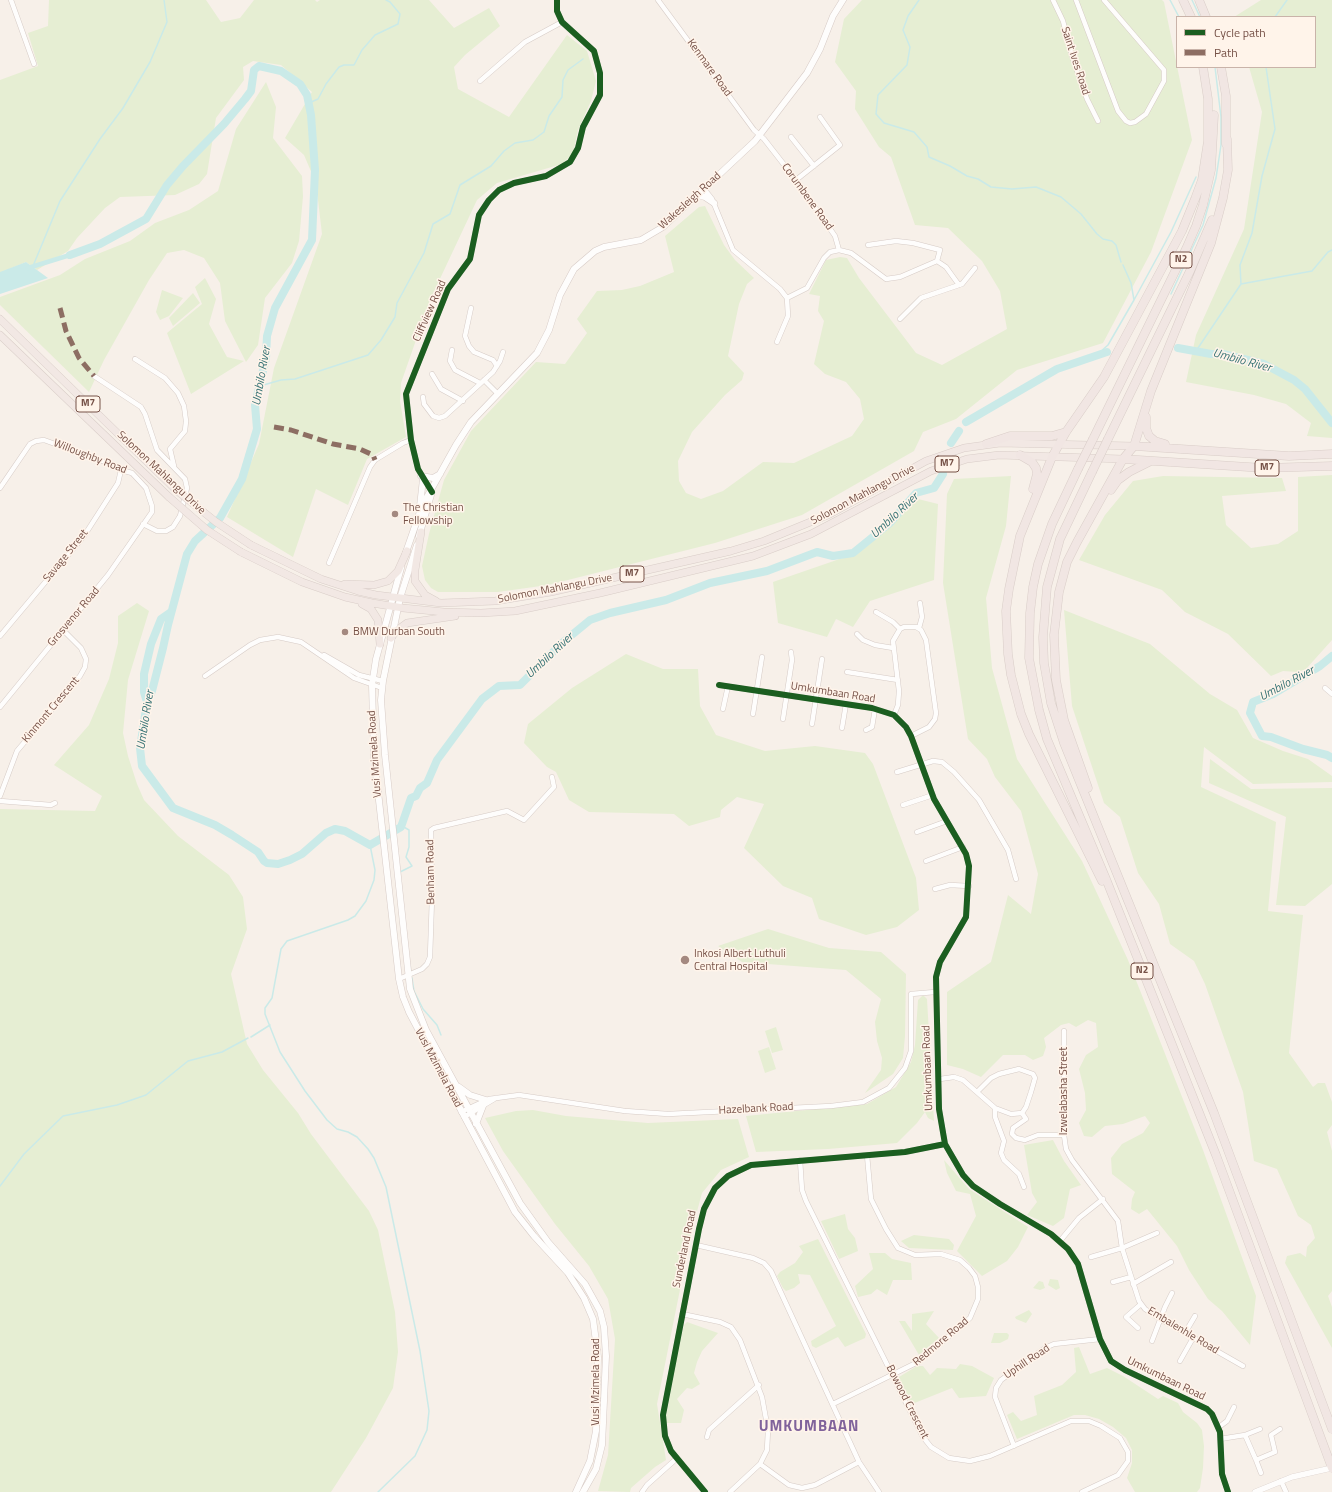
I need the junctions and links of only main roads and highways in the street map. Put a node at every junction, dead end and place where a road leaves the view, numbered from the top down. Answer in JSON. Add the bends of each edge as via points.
{"nodes":[{"id":1,"x":843,"y":0,"type":"edge"},
{"id":2,"x":1184,"y":0,"type":"edge"},
{"id":3,"x":1199,"y":0,"type":"edge"},
{"id":4,"x":1191,"y":16,"type":"edge"},
{"id":5,"x":1206,"y":16,"type":"edge"},
{"id":6,"x":1203,"y":68,"type":"edge"},
{"id":7,"x":1208,"y":68,"type":"edge"},
{"id":8,"x":1221,"y":68,"type":"edge"},
{"id":9,"x":1227,"y":139,"type":"junction"},
{"id":10,"x":698,"y":195,"type":"junction"},
{"id":11,"x":714,"y":203,"type":"road end"},
{"id":12,"x":0,"y":319,"type":"edge"},
{"id":13,"x":0,"y":335,"type":"edge"},
{"id":14,"x":1151,"y":391,"type":"junction"},
{"id":15,"x":1066,"y":432,"type":"junction"},
{"id":16,"x":986,"y":444,"type":"junction"},
{"id":17,"x":1058,"y":444,"type":"junction"},
{"id":18,"x":1134,"y":446,"type":"junction"},
{"id":19,"x":1184,"y":448,"type":"junction"},
{"id":20,"x":1332,"y":454,"type":"edge"},
{"id":21,"x":1020,"y":456,"type":"junction"},
{"id":22,"x":1052,"y":457,"type":"junction"},
{"id":23,"x":1123,"y":460,"type":"junction"},
{"id":24,"x":1154,"y":461,"type":"junction"},
{"id":25,"x":1332,"y":466,"type":"edge"},
{"id":26,"x":440,"y":474,"type":"junction"},
{"id":27,"x":432,"y":489,"type":"junction"},
{"id":28,"x":1094,"y":510,"type":"junction"},
{"id":29,"x":1029,"y":511,"type":"junction"},
{"id":30,"x":417,"y":517,"type":"junction"},
{"id":31,"x":421,"y":532,"type":"junction"},
{"id":32,"x":407,"y":550,"type":"junction"},
{"id":33,"x":335,"y":584,"type":"junction"},
{"id":34,"x":345,"y":597,"type":"junction"},
{"id":35,"x":397,"y":598,"type":"junction"},
{"id":36,"x":441,"y":603,"type":"junction"},
{"id":37,"x":390,"y":606,"type":"junction"},
{"id":38,"x":398,"y":607,"type":"junction"},
{"id":39,"x":481,"y":613,"type":"junction"},
{"id":40,"x":391,"y":638,"type":"junction"},
{"id":41,"x":380,"y":644,"type":"junction"},
{"id":42,"x":1096,"y":819,"type":"junction"},
{"id":43,"x":1120,"y":917,"type":"junction"},
{"id":44,"x":456,"y":1085,"type":"junction"},
{"id":45,"x":486,"y":1100,"type":"road end"},
{"id":46,"x":483,"y":1106,"type":"road end"},
{"id":47,"x":476,"y":1124,"type":"junction"},
{"id":48,"x":1332,"y":1429,"type":"edge"},
{"id":49,"x":1332,"y":1468,"type":"edge"},
{"id":50,"x":576,"y":1492,"type":"edge"},
{"id":51,"x":583,"y":1492,"type":"edge"}],
"edges":[{"from":1,"to":10,"type":"main road","name":"Wakesleigh Road","via":[[833,16],[808,73],[760,135]]},
{"from":2,"to":4,"type":"highway"},
{"from":3,"to":5,"type":"highway"},
{"from":6,"to":15,"type":"highway","via":[[1208,100],[1208,141],[1202,180],[1195,200],[1182,231],[1104,377]]},
{"from":7,"to":43,"type":"highway","number":"N2","bridge":true,"via":[[1214,127],[1211,170],[1203,205],[1186,249],[1052,524],[1038,564],[1030,613],[1029,658],[1047,739]]},
{"from":8,"to":9,"type":"highway","number":"N2","via":[[1226,96]]},
{"from":9,"to":14,"type":"highway","via":[[1228,170],[1211,242]]},
{"from":9,"to":42,"type":"highway","number":"N2","bridge":true,"via":[[1218,200],[1210,227],[1071,515],[1053,560],[1047,587],[1043,637],[1047,683],[1056,723]]},
{"from":10,"to":11,"type":"main road"},
{"from":10,"to":26,"type":"main road","name":"Wakesleigh Road","via":[[651,236],[595,250],[581,262],[568,278],[539,351],[471,422]]},
{"from":12,"to":33,"type":"highway","name":"Solomon Mahlangu Drive","number":"M7","bridge":true,"via":[[176,490],[210,518],[280,561]]},
{"from":13,"to":34,"type":"highway","name":"Solomon Mahlangu Drive","number":"M7","bridge":true,"via":[[169,497],[207,530],[241,552],[284,574]]},
{"from":14,"to":18,"type":"highway"},
{"from":14,"to":19,"type":"highway","via":[[1145,423],[1148,434],[1157,442]]},
{"from":15,"to":16,"type":"highway","via":[[1052,436],[1010,436]]},
{"from":15,"to":17,"type":"highway"},
{"from":16,"to":17,"type":"highway","name":"Solomon Mahlangu Drive","number":"M7"},
{"from":16,"to":36,"type":"highway","name":"Solomon Mahlangu Drive","number":"M7","via":[[939,456],[830,514],[776,537],[731,551],[525,597]]},
{"from":17,"to":18,"type":"highway","name":"Solomon Mahlangu Drive","number":"M7"},
{"from":17,"to":22,"type":"highway"},
{"from":18,"to":19,"type":"highway","number":"M7"},
{"from":18,"to":23,"type":"highway"},
{"from":19,"to":20,"type":"highway","number":"M7","via":[[1289,456]]},
{"from":21,"to":22,"type":"highway","name":"Solomon Mahlangu Drive","number":"M7"},
{"from":21,"to":29,"type":"highway","via":[[1032,462],[1037,471]]},
{"from":21,"to":39,"type":"highway","name":"Solomon Mahlangu Drive","number":"M7","via":[[984,456],[941,466],[829,526],[753,556],[537,607]]},
{"from":22,"to":23,"type":"highway","number":"M7"},
{"from":22,"to":29,"type":"highway"},
{"from":23,"to":24,"type":"highway","number":"M7"},
{"from":23,"to":28,"type":"highway"},
{"from":24,"to":25,"type":"highway","number":"M7","via":[[1264,468]]},
{"from":24,"to":28,"type":"highway","via":[[1135,468],[1122,477]]},
{"from":26,"to":27,"type":"main road","name":"Wakesleigh Road"},
{"from":26,"to":30,"type":"main road","via":[[433,478],[422,478]]},
{"from":27,"to":30,"type":"main road","name":"Wakesleigh Road"},
{"from":27,"to":31,"type":"main road","name":"Wakesleigh Road"},
{"from":28,"to":42,"type":"highway","via":[[1067,562],[1059,592],[1054,657],[1059,701]]},
{"from":29,"to":43,"type":"highway","via":[[1014,558],[1006,611],[1008,654],[1016,694],[1029,734]]},
{"from":30,"to":32,"type":"main road","name":"Wakesleigh Road"},
{"from":31,"to":35,"type":"main road","name":"Wakesleigh Road"},
{"from":31,"to":36,"type":"highway","via":[[414,570],[415,581],[425,595]]},
{"from":32,"to":33,"type":"highway","via":[[398,571],[388,581],[367,585]]},
{"from":32,"to":35,"type":"main road","name":"Wakesleigh Road"},
{"from":33,"to":35,"type":"highway","name":"Solomon Mahlangu Drive","number":"M7"},
{"from":34,"to":37,"type":"highway","name":"Solomon Mahlangu Drive","number":"M7"},
{"from":34,"to":41,"type":"highway","via":[[366,605],[375,614],[380,627]]},
{"from":35,"to":36,"type":"highway","name":"Solomon Mahlangu Drive","number":"M7"},
{"from":35,"to":37,"type":"main road","name":"Vusi Mzimela Road"},
{"from":35,"to":38,"type":"main road","name":"Vusi Mzimela Road"},
{"from":37,"to":38,"type":"highway","name":"Solomon Mahlangu Drive","number":"M7"},
{"from":37,"to":41,"type":"main road","name":"Vusi Mzimela Road"},
{"from":38,"to":39,"type":"highway","name":"Solomon Mahlangu Drive","number":"M7"},
{"from":38,"to":40,"type":"main road","name":"Vusi Mzimela Road"},
{"from":39,"to":40,"type":"highway","via":[[414,620],[400,627]]},
{"from":40,"to":44,"type":"main road","name":"Vusi Mzimela Road","via":[[382,688],[384,755],[408,976],[420,1016]]},
{"from":41,"to":50,"type":"main road","name":"Vusi Mzimela Road","via":[[372,682],[372,732],[402,997],[515,1212],[568,1273],[584,1298],[593,1319],[598,1357],[596,1431],[590,1461]]},
{"from":42,"to":48,"type":"highway","number":"N2","via":[[1214,1113]]},
{"from":43,"to":49,"type":"highway","number":"N2","via":[[1216,1155]]},
{"from":44,"to":45,"type":"main road","via":[[466,1093]]},
{"from":44,"to":47,"type":"main road","name":"Vusi Mzimela Road"},
{"from":46,"to":47,"type":"main road"},
{"from":47,"to":51,"type":"main road","name":"Vusi Mzimela Road","via":[[529,1218],[585,1284],[600,1311],[606,1356],[602,1445],[596,1469]]}]}
